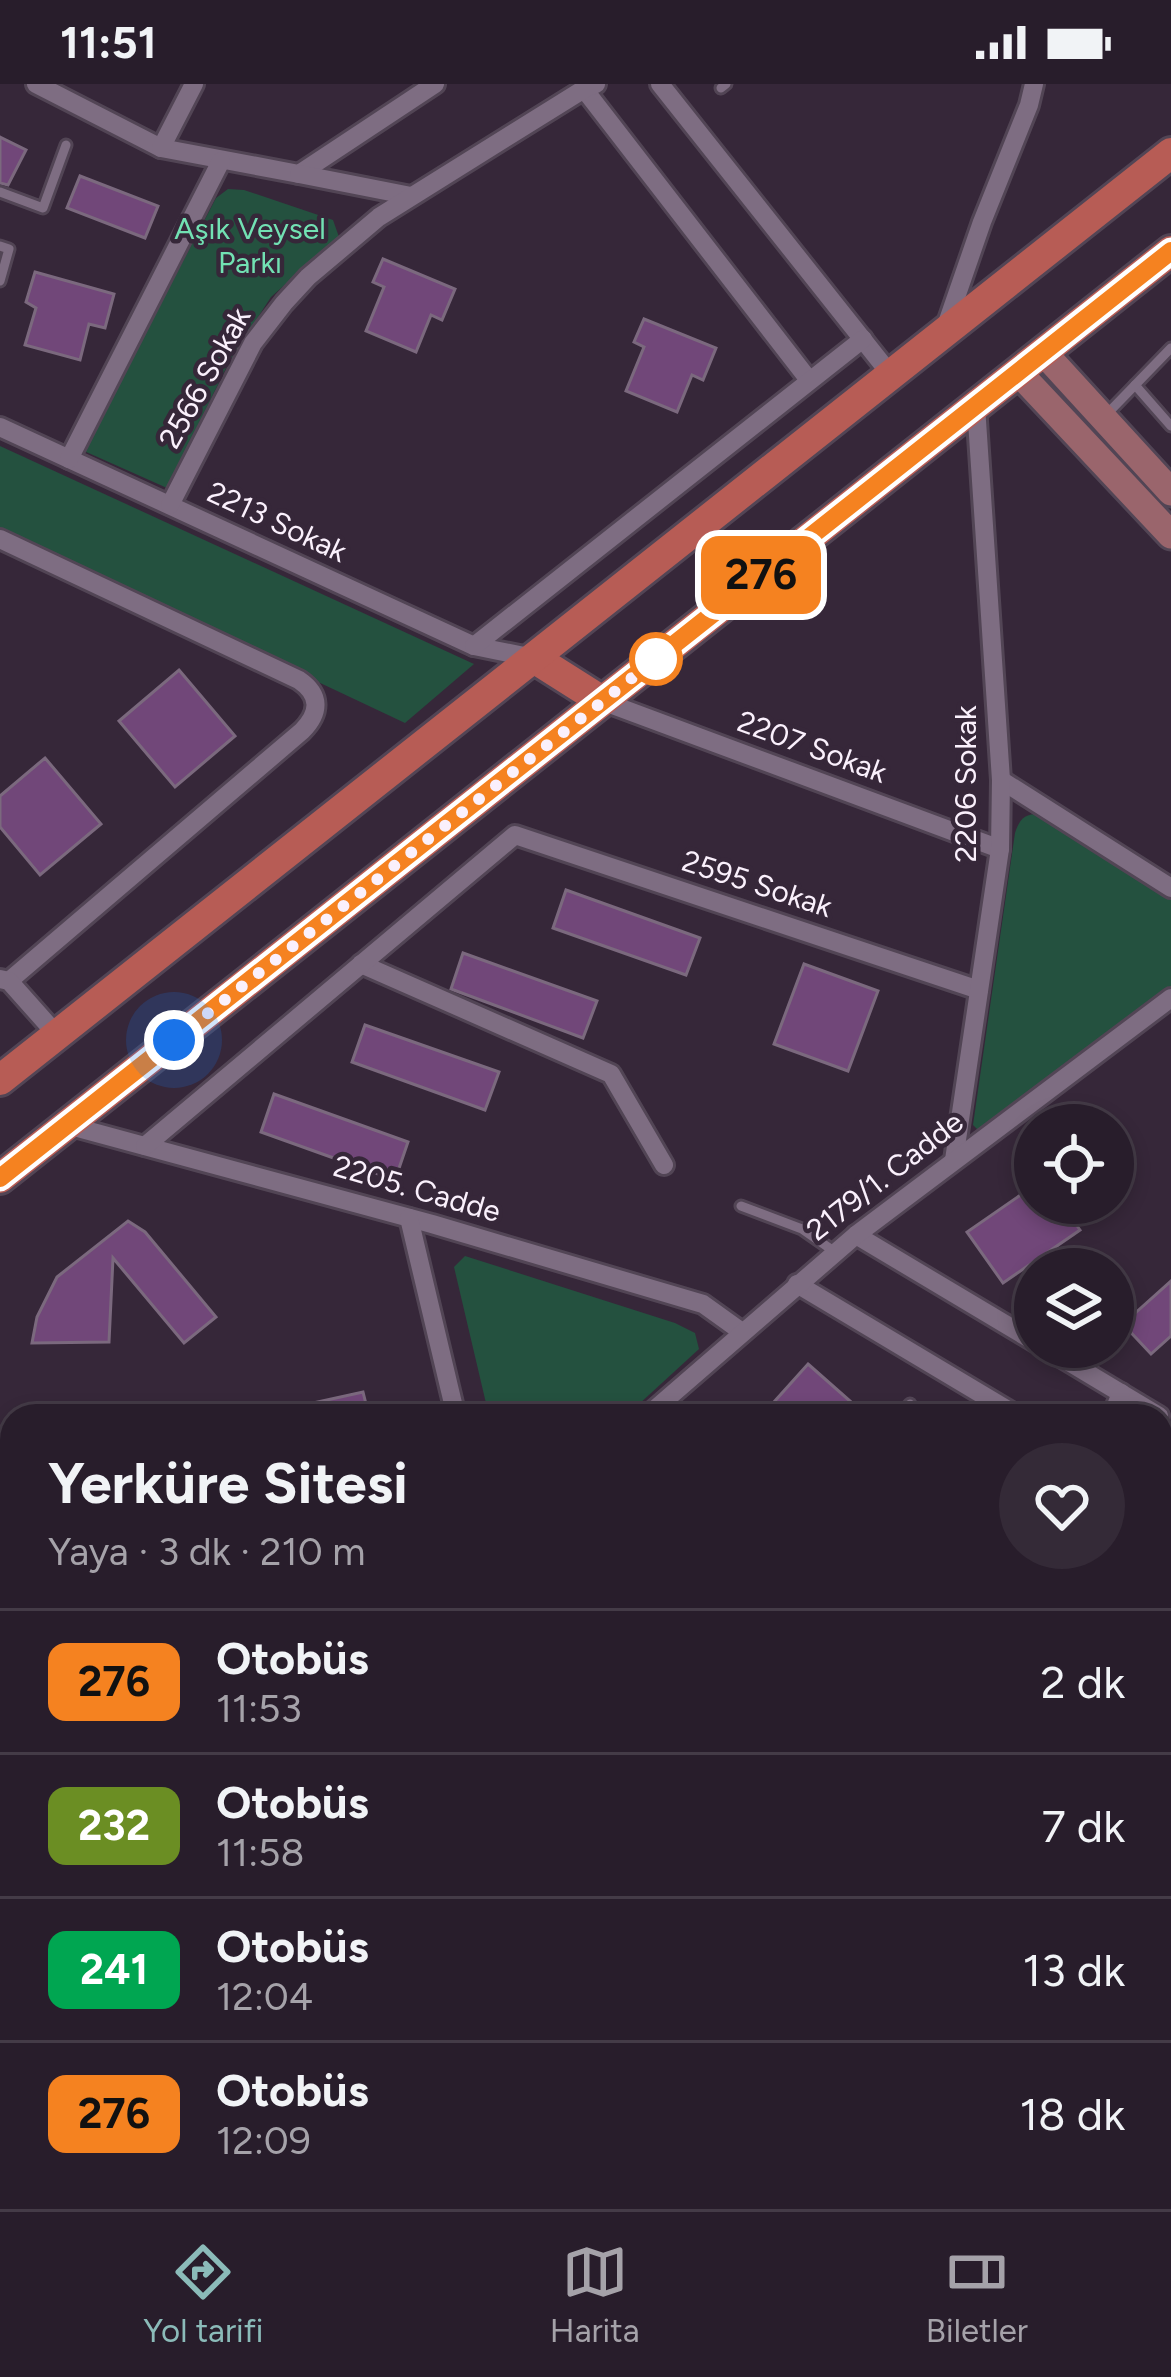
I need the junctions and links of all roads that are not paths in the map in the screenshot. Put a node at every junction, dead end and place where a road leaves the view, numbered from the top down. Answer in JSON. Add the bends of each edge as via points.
{"nodes":[{"id":1,"x":36,"y":84,"type":"edge"},
{"id":2,"x":194,"y":84,"type":"edge"},
{"id":3,"x":660,"y":84,"type":"edge"},
{"id":4,"x":1034,"y":84,"type":"edge"},
{"id":5,"x":423,"y":87,"type":"edge"},
{"id":6,"x":590,"y":87,"type":"edge"},
{"id":7,"x":66,"y":145,"type":"dead end"},
{"id":8,"x":161,"y":148,"type":"junction"},
{"id":9,"x":1171,"y":153,"type":"edge"},
{"id":10,"x":221,"y":161,"type":"junction"},
{"id":11,"x":299,"y":175,"type":"junction"},
{"id":12,"x":0,"y":192,"type":"edge"},
{"id":13,"x":411,"y":196,"type":"junction"},
{"id":14,"x":0,"y":246,"type":"edge"},
{"id":15,"x":1171,"y":251,"type":"edge"},
{"id":16,"x":0,"y":281,"type":"edge"},
{"id":17,"x":944,"y":333,"type":"junction"},
{"id":18,"x":862,"y":339,"type":"junction"},
{"id":19,"x":1171,"y":348,"type":"edge"},
{"id":20,"x":1030,"y":362,"type":"junction"},
{"id":21,"x":891,"y":375,"type":"junction"},
{"id":22,"x":809,"y":380,"type":"junction"},
{"id":23,"x":1135,"y":386,"type":"junction"},
{"id":24,"x":976,"y":406,"type":"junction"},
{"id":25,"x":1103,"y":418,"type":"junction"},
{"id":26,"x":1171,"y":426,"type":"edge"},
{"id":27,"x":0,"y":427,"type":"edge"},
{"id":28,"x":69,"y":459,"type":"junction"},
{"id":29,"x":1171,"y":492,"type":"edge"},
{"id":30,"x":170,"y":505,"type":"junction"},
{"id":31,"x":1171,"y":535,"type":"edge"},
{"id":32,"x":0,"y":539,"type":"edge"},
{"id":33,"x":474,"y":646,"type":"junction"},
{"id":34,"x":534,"y":658,"type":"junction"},
{"id":35,"x":602,"y":701,"type":"junction"},
{"id":36,"x":1001,"y":780,"type":"junction"},
{"id":37,"x":1000,"y":849,"type":"junction"},
{"id":38,"x":1171,"y":888,"type":"edge"},
{"id":39,"x":361,"y":964,"type":"junction"},
{"id":40,"x":4,"y":980,"type":"edge"},
{"id":41,"x":979,"y":990,"type":"junction"},
{"id":42,"x":1170,"y":1000,"type":"edge"},
{"id":43,"x":57,"y":1035,"type":"junction"},
{"id":44,"x":0,"y":1080,"type":"edge"},
{"id":45,"x":67,"y":1125,"type":"junction"},
{"id":46,"x":145,"y":1146,"type":"junction"},
{"id":47,"x":954,"y":1160,"type":"junction"},
{"id":48,"x":664,"y":1165,"type":"dead end"},
{"id":49,"x":0,"y":1178,"type":"edge"},
{"id":50,"x":741,"y":1206,"type":"dead end"},
{"id":51,"x":409,"y":1217,"type":"junction"},
{"id":52,"x":856,"y":1235,"type":"junction"},
{"id":53,"x":835,"y":1252,"type":"junction"},
{"id":54,"x":797,"y":1284,"type":"junction"},
{"id":55,"x":1014,"y":1329,"type":"edge"},
{"id":56,"x":742,"y":1332,"type":"junction"},
{"id":57,"x":1078,"y":1368,"type":"edge"},
{"id":58,"x":1121,"y":1394,"type":"junction"},
{"id":59,"x":453,"y":1404,"type":"edge"},
{"id":60,"x":660,"y":1404,"type":"edge"},
{"id":61,"x":998,"y":1404,"type":"edge"},
{"id":62,"x":1117,"y":1404,"type":"edge"},
{"id":63,"x":1139,"y":1404,"type":"edge"}],
"edges":[{"from":1,"to":8,"type":"street"},
{"from":2,"to":8,"type":"street"},
{"from":3,"to":18,"type":"street"},
{"from":4,"to":17,"type":"street"},
{"from":5,"to":11,"type":"street"},
{"from":6,"to":13,"type":"street","name":"2566 Sokak"},
{"from":6,"to":22,"type":"street"},
{"from":7,"to":12,"type":"lane","via":[[43,208]]},
{"from":8,"to":10,"type":"street"},
{"from":9,"to":17,"type":"main road"},
{"from":10,"to":11,"type":"street"},
{"from":10,"to":28,"type":"street"},
{"from":11,"to":13,"type":"street"},
{"from":13,"to":30,"type":"street","name":"2566 Sokak","via":[[284,302],[253,343]]},
{"from":14,"to":16,"type":"lane","via":[[9,249]]},
{"from":15,"to":20,"type":"main road"},
{"from":17,"to":21,"type":"main road"},
{"from":18,"to":21,"type":"street"},
{"from":18,"to":22,"type":"street"},
{"from":19,"to":23,"type":"lane"},
{"from":20,"to":24,"type":"main road"},
{"from":20,"to":25,"type":"street"},
{"from":20,"to":31,"type":"street"},
{"from":21,"to":34,"type":"main road"},
{"from":22,"to":33,"type":"street"},
{"from":23,"to":25,"type":"lane"},
{"from":23,"to":26,"type":"lane"},
{"from":24,"to":35,"type":"main road"},
{"from":24,"to":36,"type":"street","name":"2206 Sokak"},
{"from":25,"to":29,"type":"street"},
{"from":27,"to":28,"type":"street","name":"2213 Sokak"},
{"from":28,"to":30,"type":"street","name":"2213 Sokak"},
{"from":30,"to":33,"type":"street","name":"2213 Sokak"},
{"from":32,"to":40,"type":"street","via":[[299,680],[317,705],[302,731]]},
{"from":33,"to":34,"type":"street","name":"2213 Sokak"},
{"from":34,"to":35,"type":"main road"},
{"from":34,"to":43,"type":"main road"},
{"from":35,"to":37,"type":"street","name":"2207 Sokak"},
{"from":35,"to":45,"type":"main road"},
{"from":36,"to":37,"type":"street","name":"2206 Sokak"},
{"from":36,"to":38,"type":"street"},
{"from":37,"to":41,"type":"street","name":"2206 Sokak"},
{"from":39,"to":41,"type":"street","name":"2595 Sokak","via":[[515,835]]},
{"from":39,"to":46,"type":"street"},
{"from":39,"to":48,"type":"street","via":[[610,1074]]},
{"from":40,"to":43,"type":"street"},
{"from":41,"to":47,"type":"street","name":"2206 Sokak"},
{"from":42,"to":47,"type":"street","name":"2179/1. Cadde"},
{"from":43,"to":44,"type":"main road"},
{"from":45,"to":46,"type":"street","name":"2205. Cadde"},
{"from":45,"to":49,"type":"main road"},
{"from":46,"to":51,"type":"street","name":"2205. Cadde"},
{"from":47,"to":52,"type":"street","name":"2179/1. Cadde"},
{"from":50,"to":53,"type":"lane","via":[[802,1229]]},
{"from":51,"to":56,"type":"street","name":"2205. Cadde","via":[[703,1304]]},
{"from":51,"to":59,"type":"street"},
{"from":52,"to":53,"type":"street","name":"2179/1. Cadde"},
{"from":52,"to":55,"type":"street"},
{"from":53,"to":54,"type":"street","name":"2179/1. Cadde"},
{"from":54,"to":56,"type":"street","name":"2179/1. Cadde"},
{"from":54,"to":61,"type":"street"},
{"from":56,"to":60,"type":"street","name":"2179/1. Cadde"},
{"from":57,"to":58,"type":"street"},
{"from":58,"to":62,"type":"street"},
{"from":58,"to":63,"type":"street"}]}
